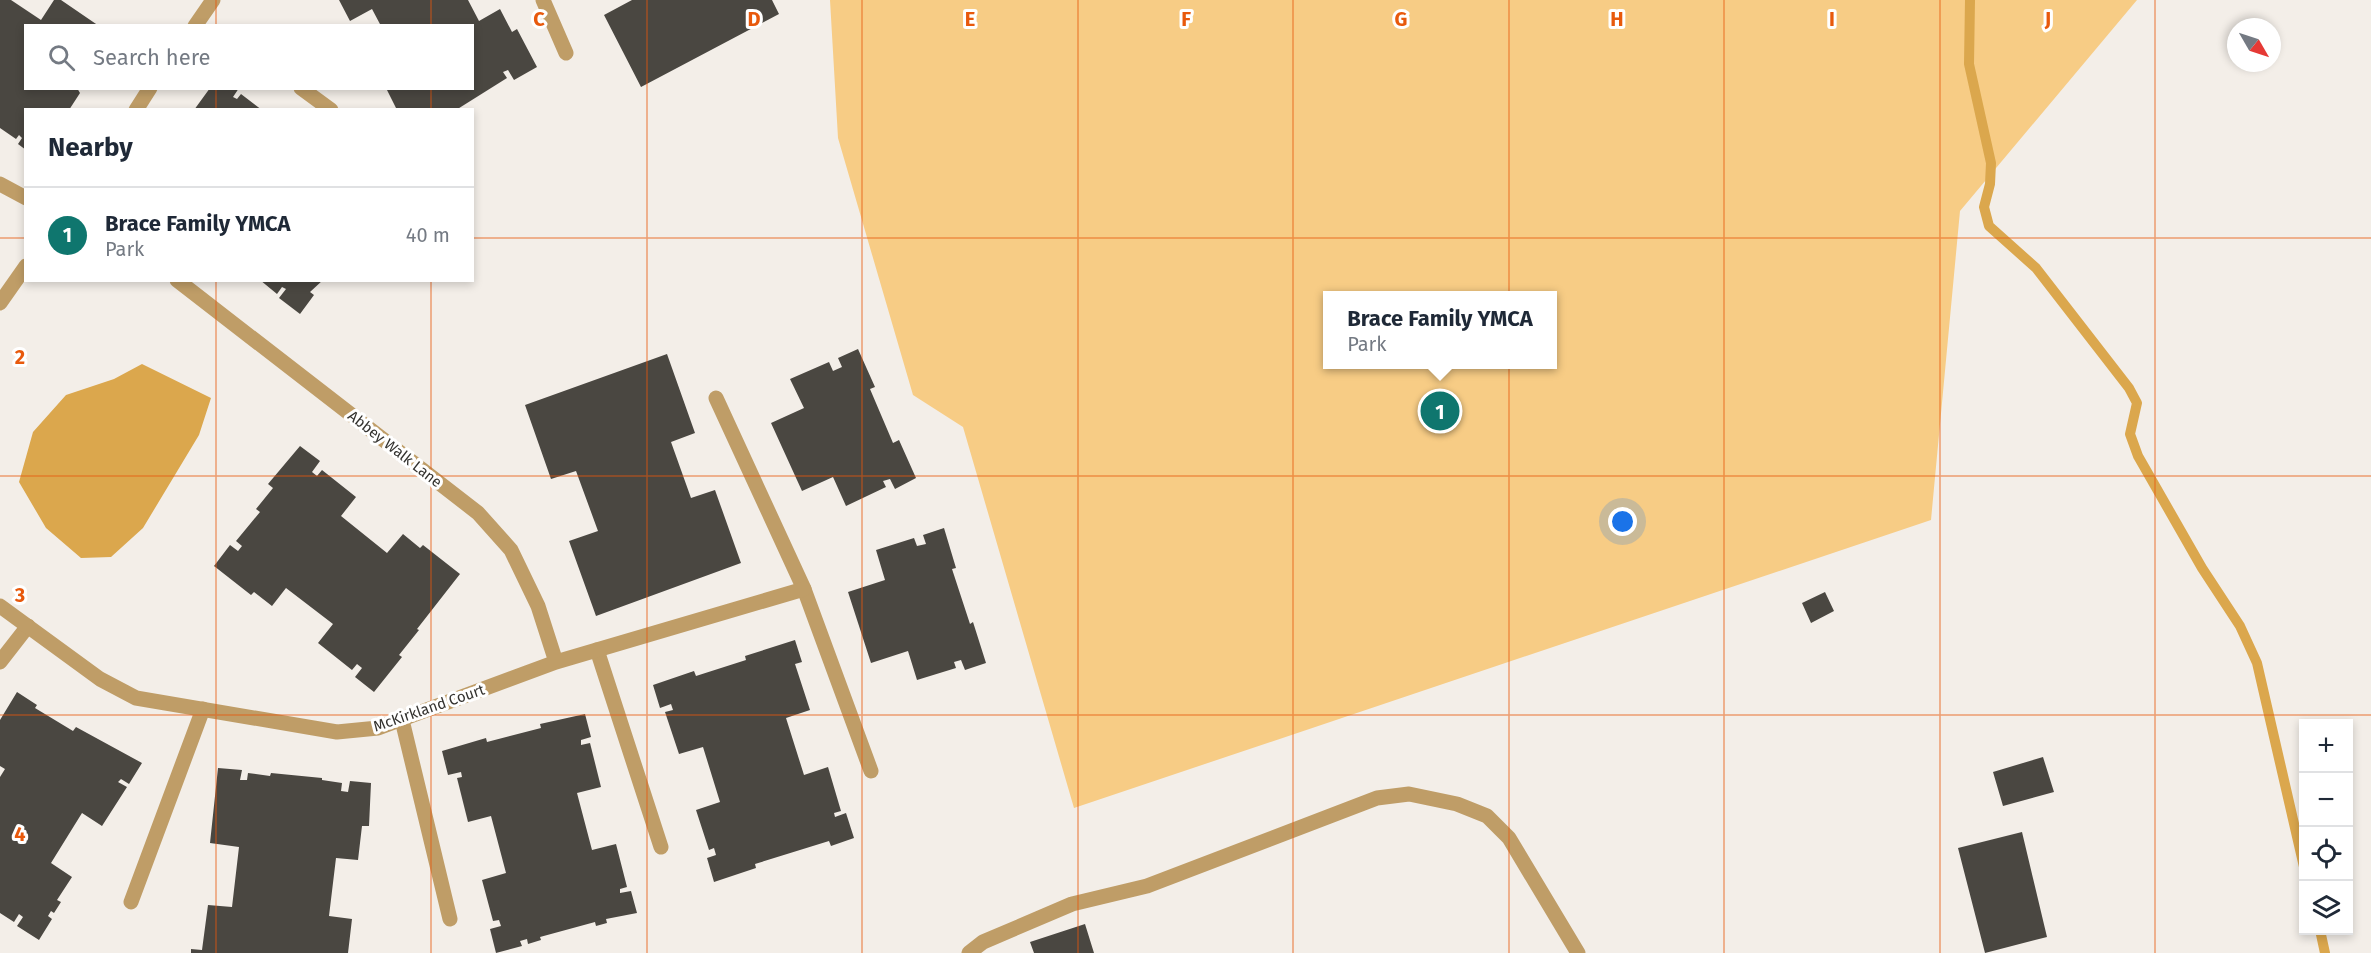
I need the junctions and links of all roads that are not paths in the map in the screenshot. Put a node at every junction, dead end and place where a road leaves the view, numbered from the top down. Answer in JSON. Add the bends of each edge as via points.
{"nodes":[{"id":1,"x":213,"y":0,"type":"edge"},
{"id":2,"x":543,"y":0,"type":"edge"},
{"id":3,"x":201,"y":23,"type":"edge"},
{"id":4,"x":566,"y":53,"type":"dead end"},
{"id":5,"x":149,"y":90,"type":"edge"},
{"id":6,"x":304,"y":90,"type":"edge"},
{"id":7,"x":137,"y":108,"type":"edge"},
{"id":8,"x":328,"y":108,"type":"edge"},
{"id":9,"x":0,"y":184,"type":"edge"},
{"id":10,"x":24,"y":197,"type":"edge"},
{"id":11,"x":24,"y":269,"type":"edge"},
{"id":12,"x":180,"y":282,"type":"edge"},
{"id":13,"x":0,"y":303,"type":"edge"},
{"id":14,"x":716,"y":398,"type":"dead end"},
{"id":15,"x":804,"y":589,"type":"junction"},
{"id":16,"x":0,"y":606,"type":"edge"},
{"id":17,"x":28,"y":626,"type":"junction"},
{"id":18,"x":597,"y":650,"type":"junction"},
{"id":19,"x":0,"y":662,"type":"edge"},
{"id":20,"x":556,"y":662,"type":"junction"},
{"id":21,"x":203,"y":709,"type":"junction"},
{"id":22,"x":402,"y":720,"type":"junction"},
{"id":23,"x":871,"y":771,"type":"dead end"},
{"id":24,"x":661,"y":847,"type":"dead end"},
{"id":25,"x":131,"y":902,"type":"dead end"},
{"id":26,"x":450,"y":919,"type":"dead end"},
{"id":27,"x":969,"y":953,"type":"edge"},
{"id":28,"x":1578,"y":953,"type":"edge"}],
"edges":[{"from":1,"to":3,"type":"street"},
{"from":2,"to":4,"type":"street"},
{"from":5,"to":7,"type":"street"},
{"from":6,"to":8,"type":"street"},
{"from":9,"to":10,"type":"street"},
{"from":11,"to":13,"type":"street"},
{"from":12,"to":20,"type":"street","name":"Abbey Walk Lane","via":[[478,513],[512,550],[538,606]]},
{"from":14,"to":15,"type":"street"},
{"from":15,"to":18,"type":"street","name":"McKirkland Court"},
{"from":15,"to":23,"type":"street"},
{"from":16,"to":17,"type":"street","name":"McKirkland Court"},
{"from":17,"to":19,"type":"street"},
{"from":17,"to":21,"type":"street","name":"McKirkland Court","via":[[99,679],[136,698]]},
{"from":18,"to":20,"type":"street","name":"McKirkland Court"},
{"from":18,"to":24,"type":"street"},
{"from":20,"to":22,"type":"street","name":"McKirkland Court"},
{"from":21,"to":22,"type":"street","name":"McKirkland Court","via":[[337,732],[378,728]]},
{"from":21,"to":25,"type":"street"},
{"from":22,"to":26,"type":"street"},
{"from":27,"to":28,"type":"street","via":[[983,942],[1072,904],[1147,886],[1377,798],[1409,794],[1457,804],[1487,816],[1509,838]]}]}
